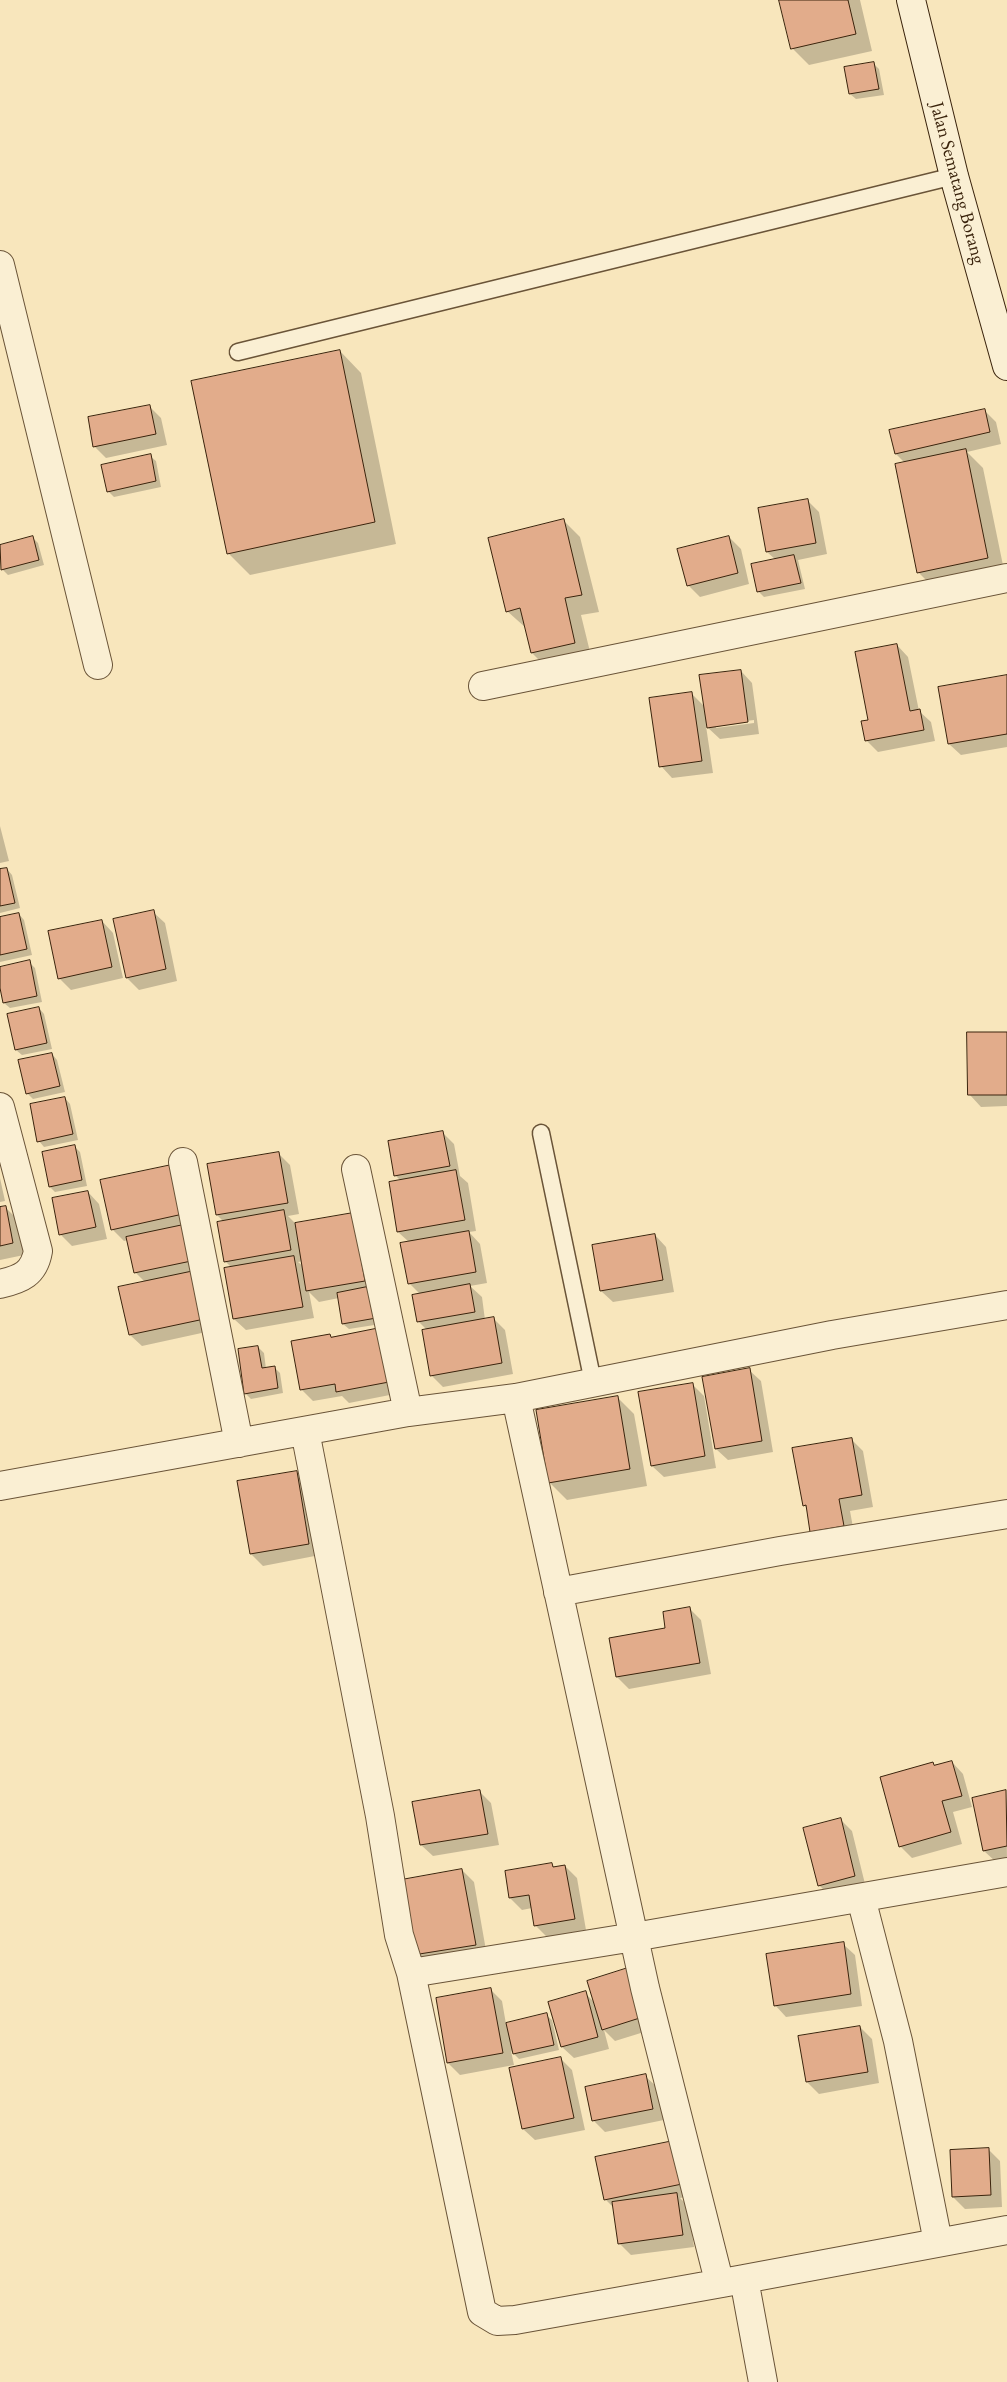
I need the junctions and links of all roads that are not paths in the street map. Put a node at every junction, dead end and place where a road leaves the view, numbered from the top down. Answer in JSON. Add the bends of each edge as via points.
{"nodes":[{"id":1,"x":911,"y":0,"type":"edge"},
{"id":2,"x":954,"y":176,"type":"junction"},
{"id":3,"x":0,"y":265,"type":"edge"},
{"id":4,"x":238,"y":352,"type":"dead end"},
{"id":5,"x":1007,"y":366,"type":"edge"},
{"id":6,"x":1007,"y":578,"type":"edge"},
{"id":7,"x":98,"y":665,"type":"dead end"},
{"id":8,"x":482,"y":686,"type":"dead end"},
{"id":9,"x":0,"y":1107,"type":"edge"},
{"id":10,"x":541,"y":1133,"type":"dead end"},
{"id":11,"x":183,"y":1162,"type":"dead end"},
{"id":12,"x":356,"y":1169,"type":"dead end"},
{"id":13,"x":0,"y":1284,"type":"edge"},
{"id":14,"x":1007,"y":1305,"type":"edge"},
{"id":15,"x":593,"y":1382,"type":"junction"},
{"id":16,"x":516,"y":1398,"type":"junction"},
{"id":17,"x":408,"y":1412,"type":"junction"},
{"id":18,"x":305,"y":1431,"type":"junction"},
{"id":19,"x":239,"y":1444,"type":"junction"},
{"id":20,"x":0,"y":1486,"type":"edge"},
{"id":21,"x":1007,"y":1514,"type":"edge"},
{"id":22,"x":558,"y":1592,"type":"junction"},
{"id":23,"x":1007,"y":1872,"type":"edge"},
{"id":24,"x":861,"y":1898,"type":"junction"},
{"id":25,"x":634,"y":1937,"type":"junction"},
{"id":26,"x":411,"y":1973,"type":"junction"},
{"id":27,"x":1007,"y":2230,"type":"edge"},
{"id":28,"x":938,"y":2242,"type":"junction"},
{"id":29,"x":733,"y":2281,"type":"junction"},
{"id":30,"x":763,"y":2382,"type":"edge"}],
"edges":[{"from":1,"to":2,"type":"street","name":"Jalan Sematang Borang"},
{"from":2,"to":4,"type":"lane"},
{"from":2,"to":5,"type":"street","name":"Jalan Sematang Borang"},
{"from":3,"to":7,"type":"street"},
{"from":6,"to":8,"type":"street"},
{"from":9,"to":13,"type":"street","via":[[38,1251],[30,1272],[22,1278]]},
{"from":10,"to":15,"type":"lane"},
{"from":11,"to":19,"type":"street"},
{"from":12,"to":17,"type":"street"},
{"from":14,"to":15,"type":"street","via":[[832,1334]]},
{"from":15,"to":16,"type":"street"},
{"from":16,"to":17,"type":"street"},
{"from":16,"to":22,"type":"street"},
{"from":17,"to":18,"type":"street"},
{"from":18,"to":19,"type":"street"},
{"from":18,"to":26,"type":"street","via":[[380,1816],[399,1935]]},
{"from":19,"to":20,"type":"street"},
{"from":21,"to":22,"type":"street"},
{"from":22,"to":25,"type":"street"},
{"from":23,"to":24,"type":"street"},
{"from":24,"to":25,"type":"street"},
{"from":24,"to":28,"type":"street","via":[[898,2041]]},
{"from":25,"to":26,"type":"street"},
{"from":25,"to":29,"type":"street","via":[[717,2273]]},
{"from":26,"to":29,"type":"street","via":[[482,2312],[497,2320],[515,2320]]},
{"from":27,"to":28,"type":"street"},
{"from":28,"to":29,"type":"street"},
{"from":29,"to":30,"type":"street"}]}
